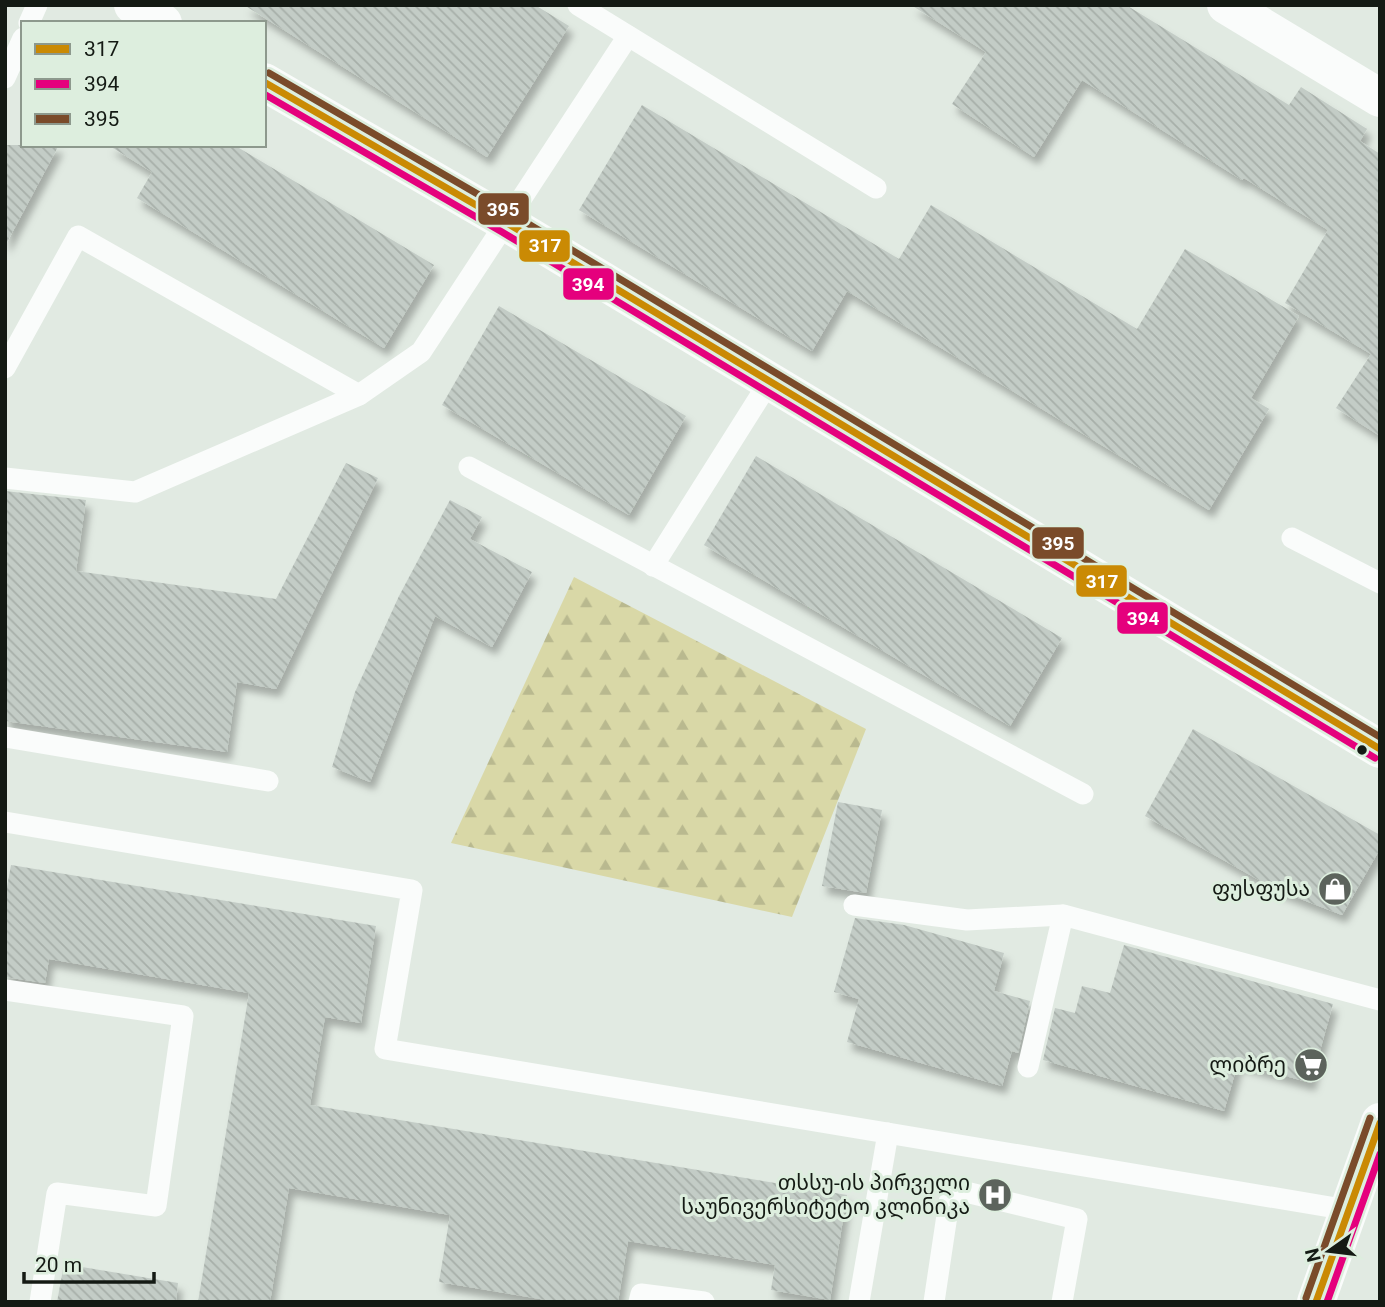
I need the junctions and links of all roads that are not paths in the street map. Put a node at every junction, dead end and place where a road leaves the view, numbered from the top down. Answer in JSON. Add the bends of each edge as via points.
{"nodes":[{"id":1,"x":37,"y":5,"type":"edge"},
{"id":2,"x":133,"y":5,"type":"edge"},
{"id":3,"x":578,"y":5,"type":"edge"},
{"id":4,"x":1226,"y":5,"type":"edge"},
{"id":5,"x":30,"y":21,"type":"edge"},
{"id":6,"x":160,"y":21,"type":"edge"},
{"id":7,"x":628,"y":36,"type":"junction"},
{"id":8,"x":21,"y":42,"type":"edge"},
{"id":9,"x":5,"y":78,"type":"edge"},
{"id":10,"x":266,"y":83,"type":"edge"},
{"id":11,"x":1380,"y":97,"type":"edge"},
{"id":12,"x":876,"y":188,"type":"dead end"},
{"id":13,"x":507,"y":223,"type":"junction"},
{"id":14,"x":5,"y":368,"type":"edge"},
{"id":15,"x":769,"y":382,"type":"junction"},
{"id":16,"x":359,"y":396,"type":"junction"},
{"id":17,"x":469,"y":467,"type":"dead end"},
{"id":18,"x":5,"y":478,"type":"edge"},
{"id":19,"x":1292,"y":538,"type":"dead end"},
{"id":20,"x":653,"y":566,"type":"junction"},
{"id":21,"x":1380,"y":583,"type":"edge"},
{"id":22,"x":5,"y":737,"type":"edge"},
{"id":23,"x":1380,"y":749,"type":"edge"},
{"id":24,"x":268,"y":780,"type":"dead end"},
{"id":25,"x":1083,"y":794,"type":"dead end"},
{"id":26,"x":5,"y":822,"type":"edge"},
{"id":27,"x":854,"y":905,"type":"dead end"},
{"id":28,"x":1063,"y":915,"type":"junction"},
{"id":29,"x":5,"y":990,"type":"edge"},
{"id":30,"x":1380,"y":1000,"type":"edge"},
{"id":31,"x":1028,"y":1068,"type":"dead end"},
{"id":32,"x":1380,"y":1122,"type":"edge"},
{"id":33,"x":888,"y":1133,"type":"junction"},
{"id":34,"x":1363,"y":1190,"type":"edge"},
{"id":35,"x":40,"y":1302,"type":"edge"},
{"id":36,"x":639,"y":1302,"type":"edge"},
{"id":37,"x":704,"y":1302,"type":"edge"},
{"id":38,"x":859,"y":1302,"type":"edge"},
{"id":39,"x":934,"y":1302,"type":"edge"},
{"id":40,"x":1062,"y":1302,"type":"edge"},
{"id":41,"x":1316,"y":1302,"type":"edge"}],
"edges":[{"from":1,"to":5,"type":"lane"},
{"from":2,"to":6,"type":"street"},
{"from":3,"to":7,"type":"lane"},
{"from":4,"to":11,"type":"street"},
{"from":7,"to":12,"type":"lane"},
{"from":7,"to":13,"type":"lane"},
{"from":8,"to":9,"type":"lane"},
{"from":10,"to":13,"type":"street"},
{"from":13,"to":15,"type":"street"},
{"from":13,"to":16,"type":"lane","via":[[421,352]]},
{"from":14,"to":16,"type":"lane","via":[[78,236]]},
{"from":15,"to":20,"type":"lane"},
{"from":15,"to":23,"type":"street"},
{"from":16,"to":18,"type":"lane","via":[[135,492]]},
{"from":17,"to":20,"type":"lane"},
{"from":19,"to":21,"type":"lane"},
{"from":20,"to":25,"type":"lane"},
{"from":22,"to":24,"type":"lane"},
{"from":26,"to":33,"type":"lane","via":[[412,890],[385,1049]]},
{"from":27,"to":28,"type":"lane","via":[[967,920]]},
{"from":28,"to":30,"type":"lane"},
{"from":28,"to":31,"type":"lane"},
{"from":29,"to":35,"type":"lane","via":[[183,1016],[156,1206],[57,1193]]},
{"from":32,"to":34,"type":"street"},
{"from":33,"to":34,"type":"lane"},
{"from":33,"to":38,"type":"lane"},
{"from":34,"to":41,"type":"street"},
{"from":36,"to":37,"type":"lane","via":[[641,1294]]},
{"from":39,"to":40,"type":"lane","via":[[949,1202],[970,1193],[1077,1219]]}]}
